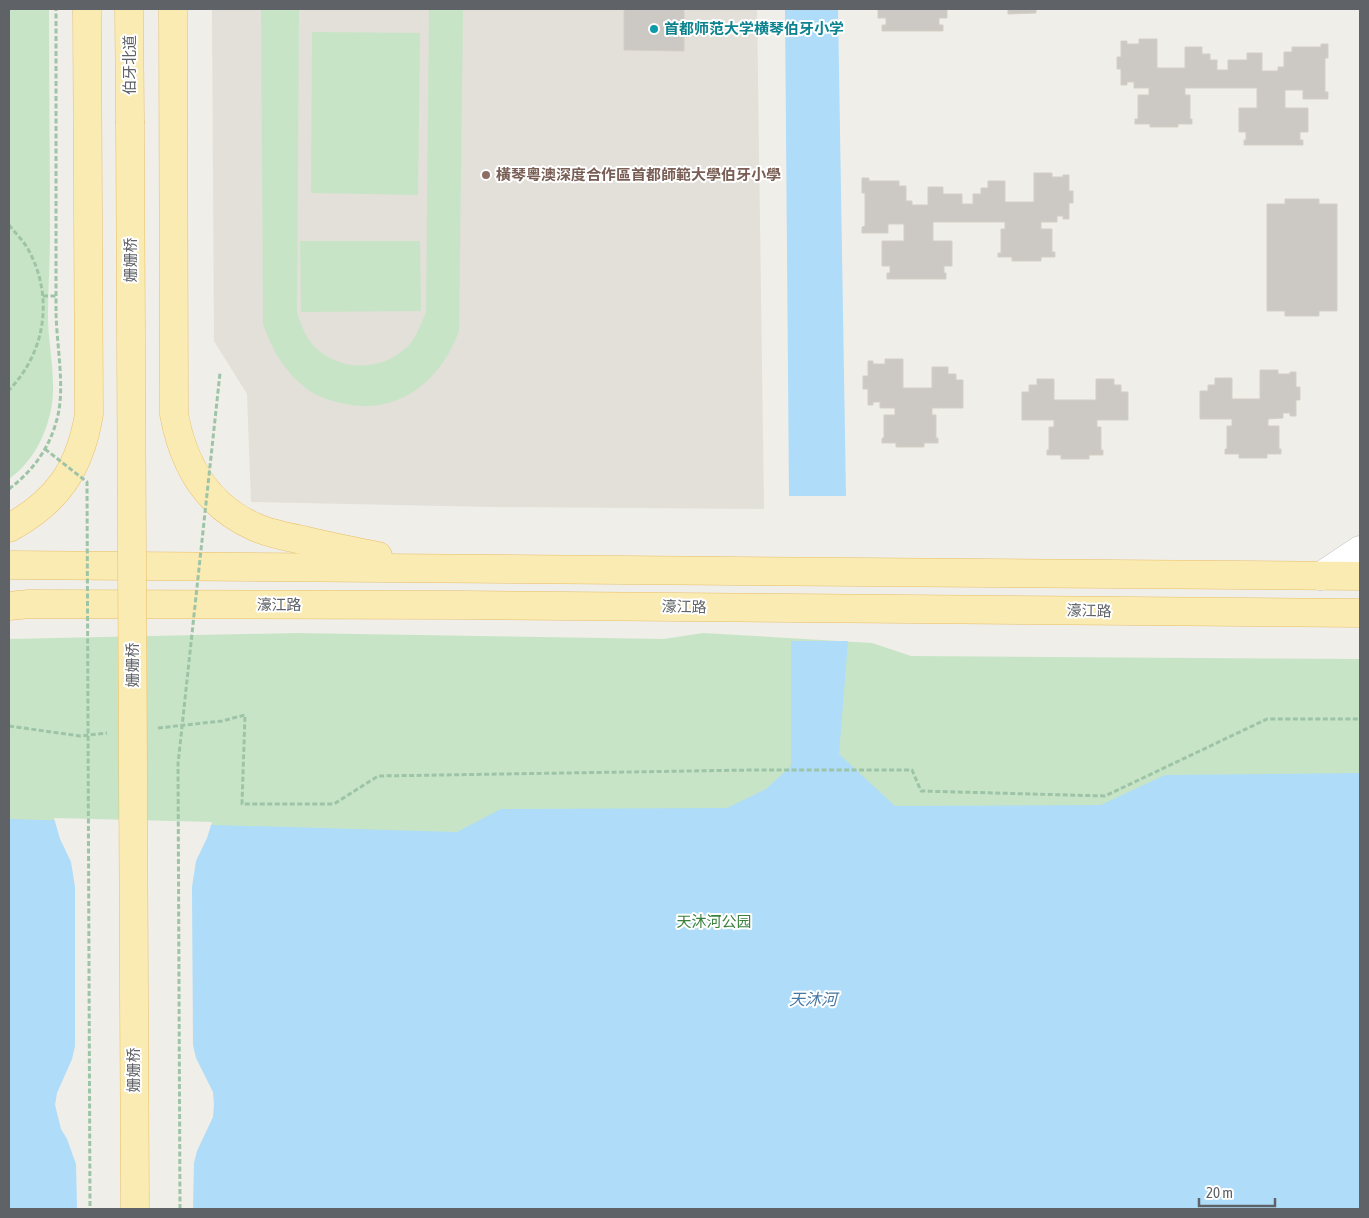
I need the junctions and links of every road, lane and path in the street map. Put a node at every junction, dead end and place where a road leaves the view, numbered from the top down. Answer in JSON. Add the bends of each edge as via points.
{"nodes":[{"id":1,"x":56,"y":9,"type":"edge"},
{"id":2,"x":87,"y":9,"type":"edge"},
{"id":3,"x":129,"y":9,"type":"edge"},
{"id":4,"x":173,"y":9,"type":"edge"},
{"id":5,"x":130,"y":121,"type":"joint"},
{"id":6,"x":9,"y":224,"type":"edge"},
{"id":7,"x":44,"y":296,"type":"junction"},
{"id":8,"x":56,"y":296,"type":"junction"},
{"id":9,"x":220,"y":373,"type":"dead end"},
{"id":10,"x":9,"y":390,"type":"edge"},
{"id":11,"x":45,"y":450,"type":"junction"},
{"id":12,"x":9,"y":489,"type":"edge"},
{"id":13,"x":9,"y":528,"type":"edge"},
{"id":14,"x":1360,"y":550,"type":"edge"},
{"id":15,"x":9,"y":565,"type":"edge"},
{"id":16,"x":433,"y":568,"type":"junction"},
{"id":17,"x":1321,"y":576,"type":"junction"},
{"id":18,"x":1360,"y":576,"type":"edge"},
{"id":19,"x":9,"y":606,"type":"edge"},
{"id":20,"x":1360,"y":614,"type":"edge"},
{"id":21,"x":1360,"y":719,"type":"edge"},
{"id":22,"x":9,"y":726,"type":"edge"},
{"id":23,"x":156,"y":728,"type":"dead end"},
{"id":24,"x":108,"y":733,"type":"dead end"},
{"id":25,"x":90,"y":1209,"type":"edge"},
{"id":26,"x":135,"y":1209,"type":"edge"},
{"id":27,"x":180,"y":1209,"type":"edge"}],
"edges":[{"from":1,"to":8,"type":"path"},
{"from":2,"to":13,"type":"main road","via":[[89,414],[86,435],[70,474],[58,491],[27,518]]},
{"from":3,"to":5,"type":"main road","name":"伯牙北道"},
{"from":4,"to":16,"type":"main road","via":[[174,414],[184,454],[215,500],[255,527],[274,534]]},
{"from":5,"to":26,"type":"main road","name":"姗姗桥","bridge":true},
{"from":6,"to":7,"type":"path","via":[[27,248],[38,271]]},
{"from":7,"to":8,"type":"path"},
{"from":7,"to":10,"type":"path","via":[[44,322],[38,347],[26,370]]},
{"from":8,"to":11,"type":"path","via":[[60,394],[56,422]]},
{"from":9,"to":27,"type":"path","bridge":true,"via":[[178,764]]},
{"from":11,"to":12,"type":"path","via":[[35,466]]},
{"from":11,"to":25,"type":"path","bridge":true,"via":[[87,482]]},
{"from":14,"to":17,"type":"street"},
{"from":15,"to":16,"type":"main road"},
{"from":16,"to":17,"type":"main road"},
{"from":17,"to":18,"type":"main road"},
{"from":19,"to":20,"type":"main road","name":"濠江路","via":[[464,605]]},
{"from":21,"to":23,"type":"path","via":[[1267,719],[1105,796],[920,791],[912,770],[752,770],[378,776],[334,804],[242,804],[245,715],[222,721]]},
{"from":22,"to":24,"type":"path","via":[[80,736]]}]}
